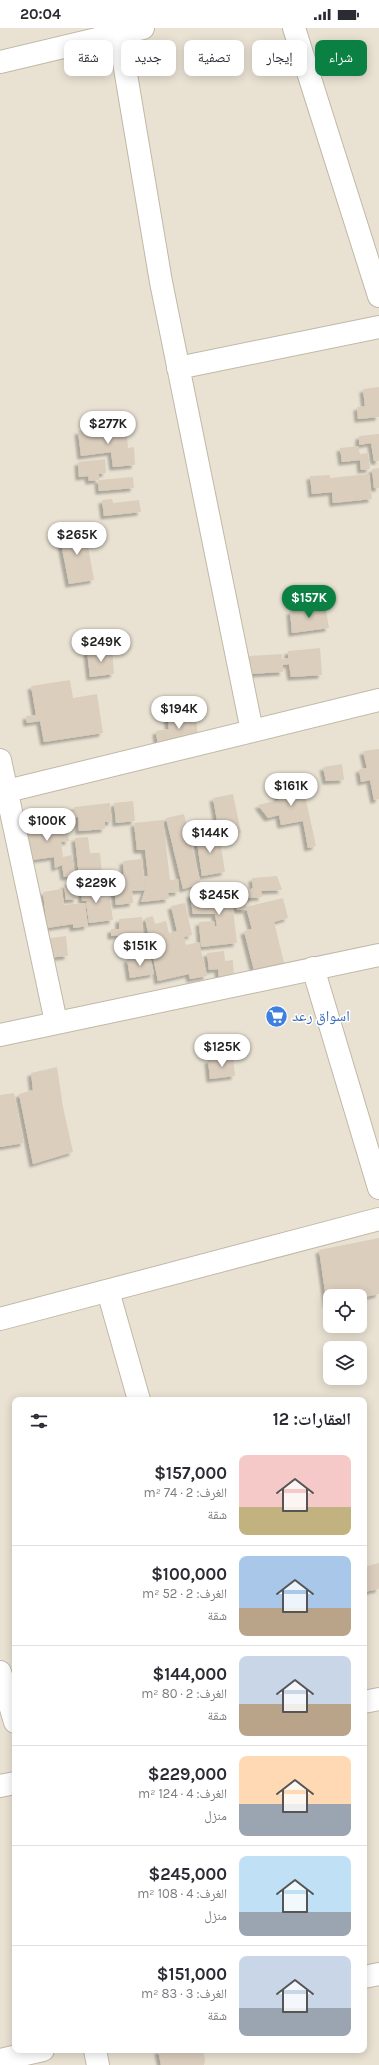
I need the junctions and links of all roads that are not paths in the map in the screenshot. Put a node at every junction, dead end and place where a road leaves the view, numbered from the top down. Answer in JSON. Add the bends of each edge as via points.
{"nodes":[{"id":1,"x":143,"y":28,"type":"edge"},
{"id":2,"x":294,"y":28,"type":"edge"},
{"id":3,"x":119,"y":33,"type":"junction"},
{"id":4,"x":0,"y":62,"type":"edge"},
{"id":5,"x":379,"y":296,"type":"edge"},
{"id":6,"x":379,"y":327,"type":"edge"},
{"id":7,"x":178,"y":368,"type":"junction"},
{"id":8,"x":379,"y":700,"type":"edge"},
{"id":9,"x":252,"y":731,"type":"junction"},
{"id":10,"x":0,"y":760,"type":"edge"},
{"id":11,"x":7,"y":791,"type":"junction"},
{"id":12,"x":379,"y":955,"type":"edge"},
{"id":13,"x":313,"y":968,"type":"junction"},
{"id":14,"x":56,"y":1022,"type":"junction"},
{"id":15,"x":0,"y":1035,"type":"edge"},
{"id":16,"x":379,"y":1188,"type":"edge"},
{"id":17,"x":379,"y":1219,"type":"edge"},
{"id":18,"x":108,"y":1290,"type":"junction"},
{"id":19,"x":0,"y":1319,"type":"edge"},
{"id":20,"x":138,"y":1397,"type":"edge"},
{"id":21,"x":0,"y":1672,"type":"edge"},
{"id":22,"x":379,"y":1699,"type":"edge"},
{"id":23,"x":367,"y":1701,"type":"edge"},
{"id":24,"x":12,"y":1712,"type":"edge"},
{"id":25,"x":12,"y":1783,"type":"edge"},
{"id":26,"x":0,"y":1786,"type":"edge"},
{"id":27,"x":379,"y":1974,"type":"edge"},
{"id":28,"x":367,"y":1976,"type":"edge"},
{"id":29,"x":30,"y":2053,"type":"edge"},
{"id":30,"x":96,"y":2053,"type":"edge"},
{"id":31,"x":0,"y":2060,"type":"edge"},
{"id":32,"x":98,"y":2065,"type":"edge"}],
"edges":[{"from":1,"to":3,"type":"street"},
{"from":2,"to":5,"type":"street"},
{"from":3,"to":4,"type":"street"},
{"from":3,"to":7,"type":"street"},
{"from":6,"to":7,"type":"street"},
{"from":7,"to":9,"type":"street"},
{"from":8,"to":9,"type":"street"},
{"from":9,"to":11,"type":"street"},
{"from":10,"to":11,"type":"street"},
{"from":11,"to":14,"type":"street"},
{"from":12,"to":13,"type":"street"},
{"from":13,"to":14,"type":"street"},
{"from":13,"to":16,"type":"street"},
{"from":14,"to":15,"type":"street"},
{"from":17,"to":18,"type":"street"},
{"from":18,"to":19,"type":"street"},
{"from":18,"to":20,"type":"street"},
{"from":21,"to":24,"type":"street"},
{"from":22,"to":23,"type":"street"},
{"from":25,"to":26,"type":"street"},
{"from":27,"to":28,"type":"street"},
{"from":29,"to":31,"type":"street"},
{"from":30,"to":32,"type":"street"}]}
